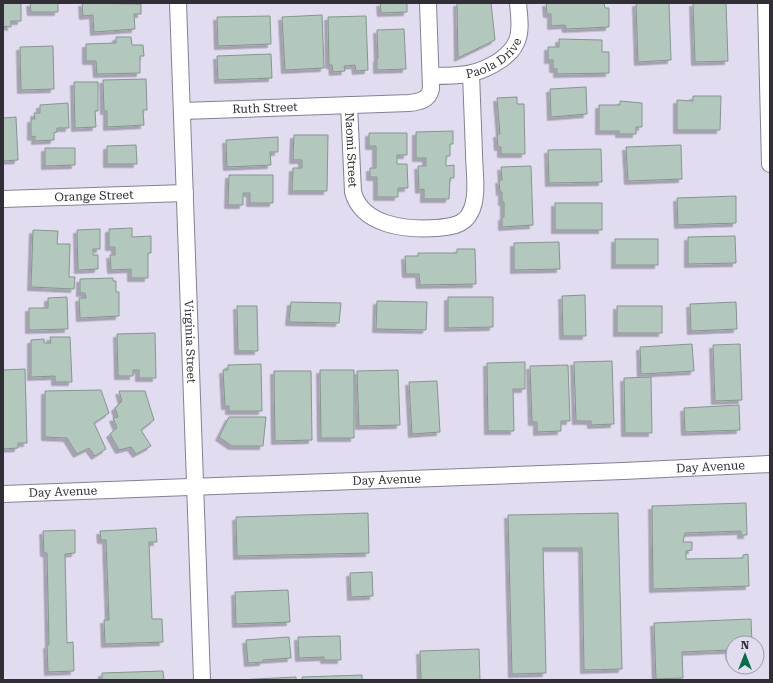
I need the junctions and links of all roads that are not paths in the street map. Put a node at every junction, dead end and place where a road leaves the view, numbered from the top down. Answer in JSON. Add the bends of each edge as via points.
{"nodes":[{"id":1,"x":178,"y":3,"type":"edge"},
{"id":2,"x":428,"y":3,"type":"edge"},
{"id":3,"x":518,"y":3,"type":"edge"},
{"id":4,"x":766,"y":3,"type":"edge"},
{"id":5,"x":471,"y":74,"type":"junction"},
{"id":6,"x":431,"y":76,"type":"junction"},
{"id":7,"x":349,"y":105,"type":"junction"},
{"id":8,"x":182,"y":111,"type":"junction"},
{"id":9,"x":770,"y":164,"type":"edge"},
{"id":10,"x":185,"y":193,"type":"junction"},
{"id":11,"x":3,"y":199,"type":"edge"},
{"id":12,"x":770,"y":464,"type":"edge"},
{"id":13,"x":195,"y":486,"type":"junction"},
{"id":14,"x":3,"y":494,"type":"edge"},
{"id":15,"x":202,"y":680,"type":"edge"}],
"edges":[{"from":1,"to":8,"type":"street","name":"Virginia Street"},
{"from":2,"to":6,"type":"street","name":"Naomi Street"},
{"from":3,"to":5,"type":"street","name":"Paola Drive","via":[[519,34],[512,50],[488,68]]},
{"from":4,"to":9,"type":"street"},
{"from":5,"to":6,"type":"street","name":"Paola Drive"},
{"from":5,"to":7,"type":"street","name":"Naomi Street","via":[[473,206],[466,219],[454,225],[405,228],[388,224],[364,210],[355,200]]},
{"from":6,"to":7,"type":"street","name":"Naomi Street","via":[[430,93],[421,101]]},
{"from":7,"to":8,"type":"street","name":"Ruth Street"},
{"from":8,"to":10,"type":"street","name":"Virginia Street"},
{"from":10,"to":11,"type":"street","name":"Orange Street"},
{"from":10,"to":13,"type":"street","name":"Virginia Street"},
{"from":12,"to":13,"type":"street","name":"Day Avenue"},
{"from":13,"to":14,"type":"street","name":"Day Avenue"},
{"from":13,"to":15,"type":"street","name":"Virginia Street"}]}
